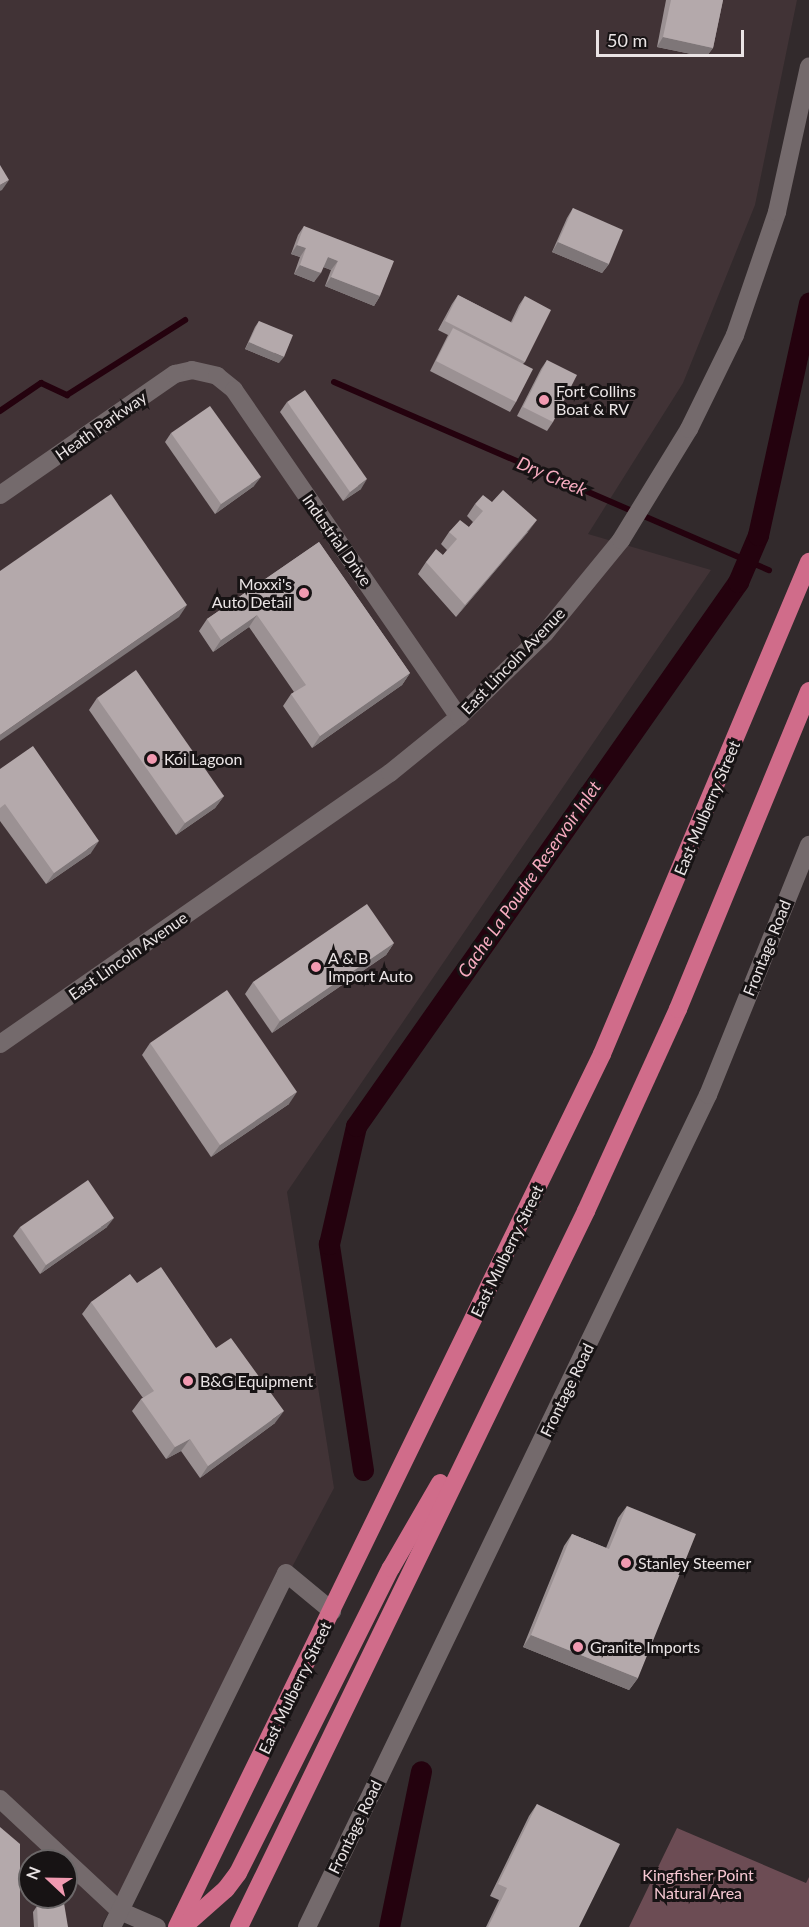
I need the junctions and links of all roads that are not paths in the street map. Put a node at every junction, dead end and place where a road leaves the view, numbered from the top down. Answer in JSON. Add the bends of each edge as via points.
{"nodes":[{"id":1,"x":809,"y":66,"type":"edge"},
{"id":2,"x":206,"y":372,"type":"joint"},
{"id":3,"x":0,"y":495,"type":"edge"},
{"id":4,"x":809,"y":562,"type":"edge"},
{"id":5,"x":804,"y":593,"type":"edge"},
{"id":6,"x":809,"y":691,"type":"edge"},
{"id":7,"x":459,"y":717,"type":"junction"},
{"id":8,"x":809,"y":845,"type":"edge"},
{"id":9,"x":0,"y":1044,"type":"edge"},
{"id":10,"x":510,"y":1360,"type":"junction"},
{"id":11,"x":332,"y":1611,"type":"junction"},
{"id":12,"x":0,"y":1799,"type":"edge"},
{"id":13,"x":116,"y":1919,"type":"edge"},
{"id":14,"x":156,"y":1927,"type":"edge"},
{"id":15,"x":177,"y":1927,"type":"edge"},
{"id":16,"x":183,"y":1927,"type":"edge"},
{"id":17,"x":239,"y":1927,"type":"edge"},
{"id":18,"x":307,"y":1927,"type":"edge"}],
"edges":[{"from":1,"to":7,"type":"street","name":"East Lincoln Avenue","via":[[777,212],[735,335],[689,429],[628,528],[545,633]]},
{"from":2,"to":3,"type":"street","name":"Heath Parkway","via":[[175,374]]},
{"from":2,"to":7,"type":"street","name":"Industrial Drive","via":[[234,390]]},
{"from":4,"to":5,"type":"highway","name":"East Mulberry Street"},
{"from":5,"to":11,"type":"highway","name":"East Mulberry Street","via":[[602,1054]]},
{"from":6,"to":10,"type":"highway","via":[[678,1010],[586,1211]]},
{"from":7,"to":9,"type":"street","name":"East Lincoln Avenue","via":[[390,773]]},
{"from":8,"to":18,"type":"street","name":"Frontage Road","via":[[703,1105]]},
{"from":10,"to":16,"type":"highway","via":[[391,1568],[238,1873],[226,1889]]},
{"from":10,"to":17,"type":"highway"},
{"from":11,"to":13,"type":"street","via":[[286,1573]]},
{"from":11,"to":15,"type":"highway","name":"East Mulberry Street"},
{"from":12,"to":13,"type":"street"},
{"from":13,"to":14,"type":"street"}]}
